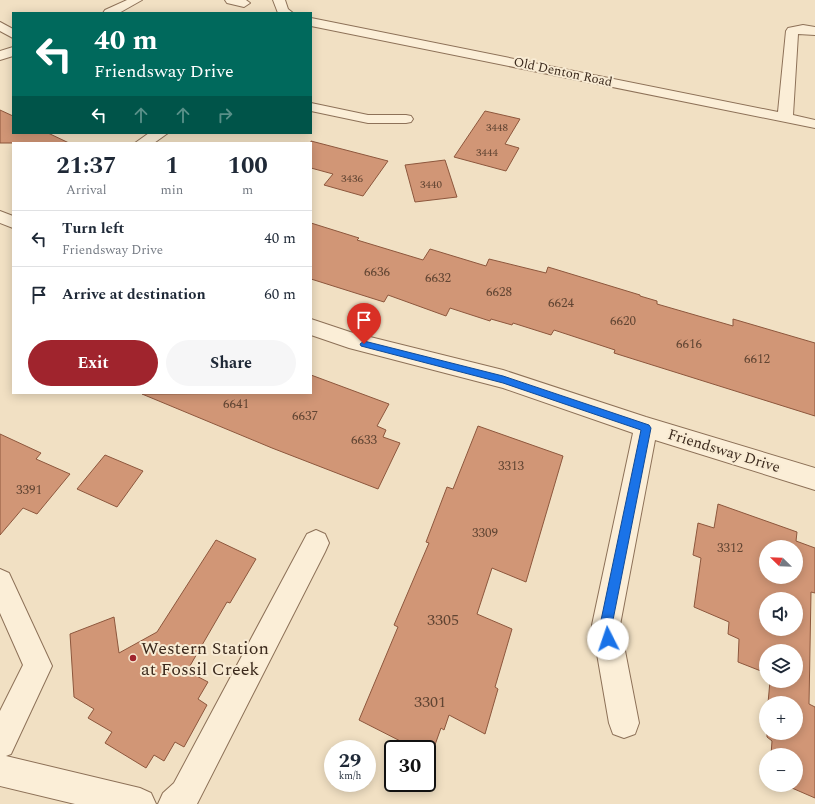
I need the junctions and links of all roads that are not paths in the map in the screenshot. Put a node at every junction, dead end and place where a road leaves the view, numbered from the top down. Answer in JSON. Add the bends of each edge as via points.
{"nodes":[{"id":1,"x":136,"y":0,"type":"edge"},
{"id":2,"x":231,"y":0,"type":"edge"},
{"id":3,"x":279,"y":0,"type":"edge"},
{"id":4,"x":244,"y":3,"type":"dead end"},
{"id":5,"x":111,"y":12,"type":"edge"},
{"id":6,"x":285,"y":12,"type":"edge"},
{"id":7,"x":312,"y":22,"type":"edge"},
{"id":8,"x":0,"y":26,"type":"edge"},
{"id":9,"x":815,"y":31,"type":"edge"},
{"id":10,"x":12,"y":33,"type":"edge"},
{"id":11,"x":12,"y":51,"type":"edge"},
{"id":12,"x":0,"y":56,"type":"edge"},
{"id":13,"x":312,"y":107,"type":"edge"},
{"id":14,"x":406,"y":118,"type":"dead end"},
{"id":15,"x":785,"y":118,"type":"junction"},
{"id":16,"x":815,"y":124,"type":"edge"},
{"id":17,"x":158,"y":134,"type":"edge"},
{"id":18,"x":145,"y":142,"type":"edge"},
{"id":19,"x":0,"y":217,"type":"edge"},
{"id":20,"x":12,"y":222,"type":"edge"},
{"id":21,"x":312,"y":327,"type":"edge"},
{"id":22,"x":646,"y":428,"type":"junction"},
{"id":23,"x":815,"y":478,"type":"edge"},
{"id":24,"x":316,"y":543,"type":"dead end"},
{"id":25,"x":0,"y":582,"type":"edge"},
{"id":26,"x":624,"y":723,"type":"dead end"},
{"id":27,"x":0,"y":743,"type":"edge"},
{"id":28,"x":0,"y":770,"type":"edge"},
{"id":29,"x":140,"y":804,"type":"edge"},
{"id":30,"x":174,"y":804,"type":"edge"}],
"edges":[{"from":1,"to":5,"type":"street"},
{"from":2,"to":4,"type":"street"},
{"from":3,"to":6,"type":"street"},
{"from":7,"to":15,"type":"street","name":"Old Denton Road"},
{"from":8,"to":10,"type":"street"},
{"from":9,"to":15,"type":"street","via":[[792,31]]},
{"from":11,"to":12,"type":"street"},
{"from":13,"to":14,"type":"street","via":[[368,119]]},
{"from":15,"to":16,"type":"street","name":"Old Denton Road"},
{"from":17,"to":18,"type":"street"},
{"from":19,"to":20,"type":"street"},
{"from":21,"to":22,"type":"street","name":"Friendsway Drive","via":[[349,340],[503,380]]},
{"from":22,"to":23,"type":"street","name":"Friendsway Drive"},
{"from":22,"to":26,"type":"street","via":[[606,625]]},
{"from":24,"to":30,"type":"street","via":[[185,794]]},
{"from":25,"to":27,"type":"street","via":[[38,666]]},
{"from":28,"to":29,"type":"street"}]}
